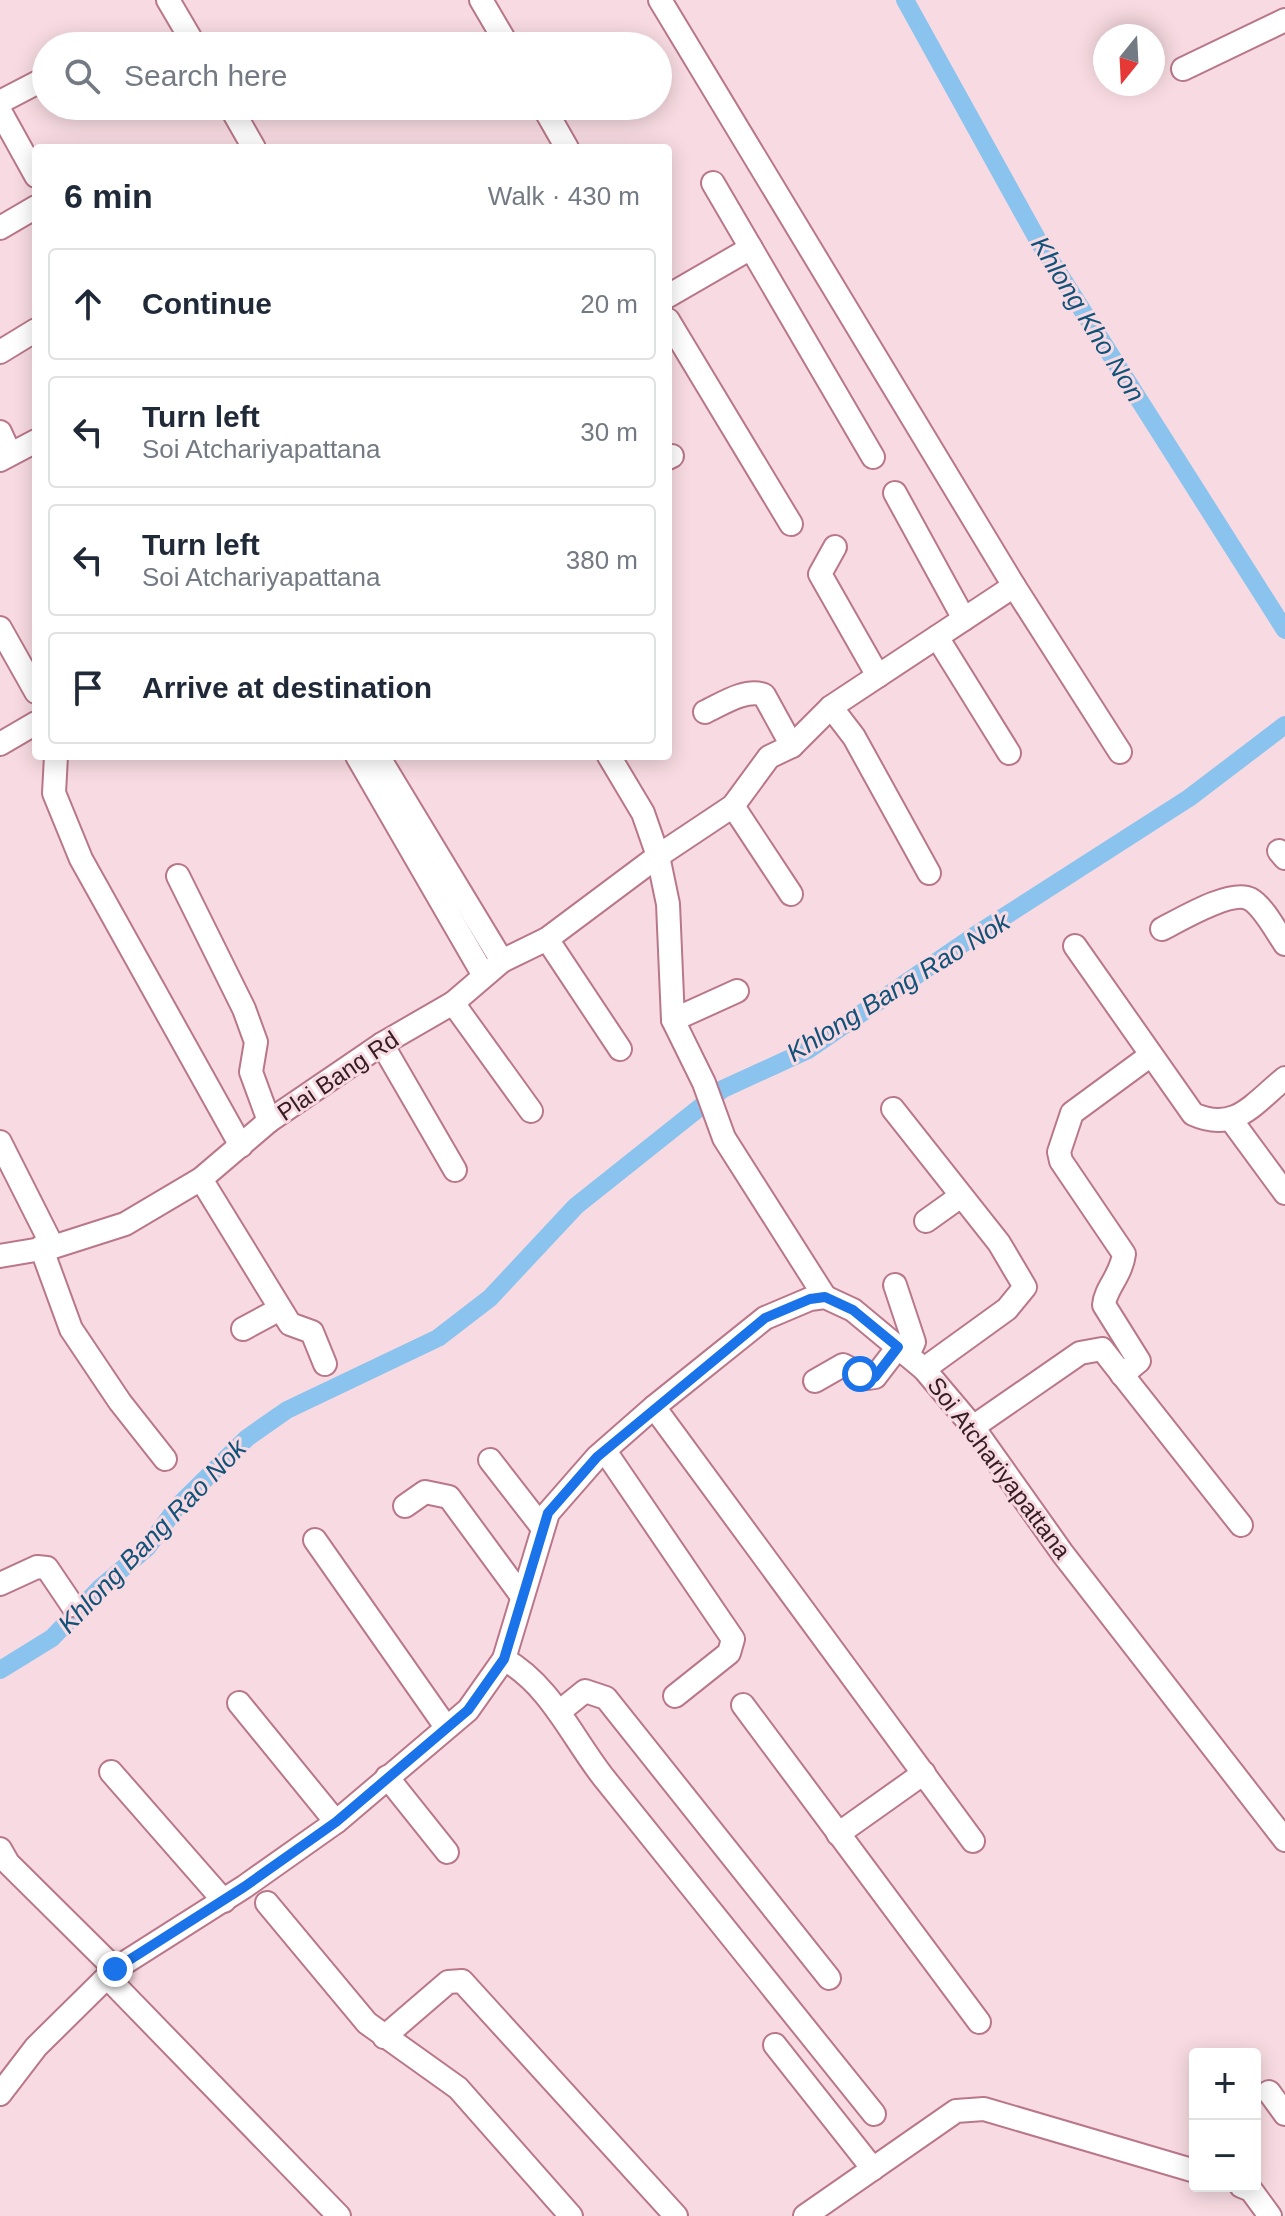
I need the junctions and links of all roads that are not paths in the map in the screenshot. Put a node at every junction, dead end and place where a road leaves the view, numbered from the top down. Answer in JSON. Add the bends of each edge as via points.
{"nodes":[{"id":1,"x":168,"y":0,"type":"edge"},
{"id":2,"x":481,"y":0,"type":"edge"},
{"id":3,"x":660,"y":0,"type":"edge"},
{"id":4,"x":1285,"y":20,"type":"edge"},
{"id":5,"x":187,"y":32,"type":"edge"},
{"id":6,"x":500,"y":32,"type":"edge"},
{"id":7,"x":1183,"y":69,"type":"dead end"},
{"id":8,"x":32,"y":85,"type":"edge"},
{"id":9,"x":0,"y":102,"type":"edge"},
{"id":10,"x":0,"y":111,"type":"edge"},
{"id":11,"x":238,"y":120,"type":"edge"},
{"id":12,"x":551,"y":120,"type":"edge"},
{"id":13,"x":252,"y":144,"type":"edge"},
{"id":14,"x":565,"y":144,"type":"edge"},
{"id":15,"x":32,"y":169,"type":"edge"},
{"id":16,"x":713,"y":183,"type":"dead end"},
{"id":17,"x":32,"y":209,"type":"edge"},
{"id":18,"x":0,"y":228,"type":"edge"},
{"id":19,"x":751,"y":248,"type":"junction"},
{"id":20,"x":672,"y":294,"type":"edge"},
{"id":21,"x":672,"y":327,"type":"edge"},
{"id":22,"x":32,"y":332,"type":"edge"},
{"id":23,"x":0,"y":352,"type":"edge"},
{"id":24,"x":0,"y":432,"type":"edge"},
{"id":25,"x":32,"y":443,"type":"edge"},
{"id":26,"x":5,"y":457,"type":"edge"},
{"id":27,"x":873,"y":457,"type":"dead end"},
{"id":28,"x":895,"y":493,"type":"dead end"},
{"id":29,"x":791,"y":524,"type":"dead end"},
{"id":30,"x":835,"y":547,"type":"dead end"},
{"id":31,"x":1014,"y":586,"type":"junction"},
{"id":32,"x":964,"y":619,"type":"junction"},
{"id":33,"x":0,"y":628,"type":"edge"},
{"id":34,"x":937,"y":637,"type":"junction"},
{"id":35,"x":878,"y":676,"type":"junction"},
{"id":36,"x":32,"y":685,"type":"edge"},
{"id":37,"x":831,"y":707,"type":"junction"},
{"id":38,"x":705,"y":712,"type":"dead end"},
{"id":39,"x":32,"y":725,"type":"edge"},
{"id":40,"x":0,"y":744,"type":"edge"},
{"id":41,"x":792,"y":746,"type":"junction"},
{"id":42,"x":1120,"y":752,"type":"dead end"},
{"id":43,"x":1009,"y":753,"type":"dead end"},
{"id":44,"x":56,"y":760,"type":"edge"},
{"id":45,"x":359,"y":760,"type":"edge"},
{"id":46,"x":380,"y":760,"type":"edge"},
{"id":47,"x":611,"y":760,"type":"edge"},
{"id":48,"x":733,"y":806,"type":"junction"},
{"id":49,"x":658,"y":856,"type":"junction"},
{"id":50,"x":929,"y":873,"type":"dead end"},
{"id":51,"x":178,"y":876,"type":"dead end"},
{"id":52,"x":791,"y":894,"type":"dead end"},
{"id":53,"x":1162,"y":929,"type":"dead end"},
{"id":54,"x":547,"y":939,"type":"junction"},
{"id":55,"x":1285,"y":944,"type":"edge"},
{"id":56,"x":1075,"y":946,"type":"dead end"},
{"id":57,"x":502,"y":961,"type":"junction"},
{"id":58,"x":483,"y":974,"type":"junction"},
{"id":59,"x":737,"y":991,"type":"dead end"},
{"id":60,"x":453,"y":1003,"type":"junction"},
{"id":61,"x":673,"y":1020,"type":"junction"},
{"id":62,"x":382,"y":1044,"type":"junction"},
{"id":63,"x":620,"y":1049,"type":"dead end"},
{"id":64,"x":1151,"y":1055,"type":"junction"},
{"id":65,"x":1285,"y":1078,"type":"edge"},
{"id":66,"x":893,"y":1109,"type":"dead end"},
{"id":67,"x":531,"y":1111,"type":"dead end"},
{"id":68,"x":269,"y":1121,"type":"junction"},
{"id":69,"x":1232,"y":1121,"type":"junction"},
{"id":70,"x":0,"y":1142,"type":"edge"},
{"id":71,"x":241,"y":1146,"type":"junction"},
{"id":72,"x":455,"y":1170,"type":"dead end"},
{"id":73,"x":201,"y":1179,"type":"junction"},
{"id":74,"x":1285,"y":1193,"type":"edge"},
{"id":75,"x":961,"y":1196,"type":"junction"},
{"id":76,"x":926,"y":1221,"type":"dead end"},
{"id":77,"x":47,"y":1247,"type":"junction"},
{"id":78,"x":0,"y":1256,"type":"edge"},
{"id":79,"x":895,"y":1285,"type":"dead end"},
{"id":80,"x":825,"y":1297,"type":"junction"},
{"id":81,"x":280,"y":1309,"type":"junction"},
{"id":82,"x":243,"y":1329,"type":"dead end"},
{"id":83,"x":910,"y":1357,"type":"junction"},
{"id":84,"x":325,"y":1364,"type":"dead end"},
{"id":85,"x":1122,"y":1375,"type":"junction"},
{"id":86,"x":815,"y":1381,"type":"dead end"},
{"id":87,"x":654,"y":1407,"type":"junction"},
{"id":88,"x":973,"y":1427,"type":"junction"},
{"id":89,"x":605,"y":1451,"type":"junction"},
{"id":90,"x":165,"y":1459,"type":"dead end"},
{"id":91,"x":490,"y":1460,"type":"dead end"},
{"id":92,"x":405,"y":1506,"type":"dead end"},
{"id":93,"x":1241,"y":1525,"type":"dead end"},
{"id":94,"x":542,"y":1527,"type":"junction"},
{"id":95,"x":315,"y":1540,"type":"dead end"},
{"id":96,"x":0,"y":1584,"type":"edge"},
{"id":97,"x":521,"y":1595,"type":"junction"},
{"id":98,"x":72,"y":1605,"type":"dead end"},
{"id":99,"x":504,"y":1659,"type":"junction"},
{"id":100,"x":675,"y":1696,"type":"dead end"},
{"id":101,"x":239,"y":1703,"type":"dead end"},
{"id":102,"x":743,"y":1705,"type":"dead end"},
{"id":103,"x":559,"y":1712,"type":"junction"},
{"id":104,"x":446,"y":1727,"type":"junction"},
{"id":105,"x":111,"y":1772,"type":"dead end"},
{"id":106,"x":924,"y":1773,"type":"junction"},
{"id":107,"x":387,"y":1777,"type":"junction"},
{"id":108,"x":336,"y":1822,"type":"junction"},
{"id":109,"x":838,"y":1834,"type":"junction"},
{"id":110,"x":1285,"y":1840,"type":"edge"},
{"id":111,"x":973,"y":1841,"type":"dead end"},
{"id":112,"x":0,"y":1849,"type":"edge"},
{"id":113,"x":447,"y":1852,"type":"dead end"},
{"id":114,"x":224,"y":1901,"type":"junction"},
{"id":115,"x":267,"y":1903,"type":"dead end"},
{"id":116,"x":111,"y":1973,"type":"junction"},
{"id":117,"x":829,"y":1978,"type":"dead end"},
{"id":118,"x":979,"y":2022,"type":"dead end"},
{"id":119,"x":384,"y":2037,"type":"junction"},
{"id":120,"x":775,"y":2045,"type":"dead end"},
{"id":121,"x":1269,"y":2092,"type":"dead end"},
{"id":122,"x":0,"y":2094,"type":"edge"},
{"id":123,"x":874,"y":2114,"type":"dead end"},
{"id":124,"x":1285,"y":2114,"type":"edge"},
{"id":125,"x":873,"y":2169,"type":"junction"},
{"id":126,"x":1189,"y":2169,"type":"edge"},
{"id":127,"x":1252,"y":2192,"type":"edge"},
{"id":128,"x":339,"y":2216,"type":"edge"},
{"id":129,"x":571,"y":2216,"type":"edge"},
{"id":130,"x":676,"y":2216,"type":"edge"},
{"id":131,"x":805,"y":2216,"type":"edge"},
{"id":132,"x":1270,"y":2216,"type":"edge"}],
"edges":[{"from":1,"to":5,"type":"street"},
{"from":2,"to":6,"type":"street"},
{"from":3,"to":31,"type":"street"},
{"from":4,"to":7,"type":"street"},
{"from":8,"to":9,"type":"street"},
{"from":10,"to":15,"type":"street"},
{"from":11,"to":13,"type":"street"},
{"from":12,"to":14,"type":"street"},
{"from":16,"to":19,"type":"street"},
{"from":17,"to":18,"type":"street"},
{"from":19,"to":20,"type":"street"},
{"from":19,"to":27,"type":"street"},
{"from":21,"to":29,"type":"street"},
{"from":22,"to":23,"type":"street"},
{"from":24,"to":26,"type":"street"},
{"from":25,"to":26,"type":"street"},
{"from":28,"to":32,"type":"street"},
{"from":30,"to":35,"type":"street","via":[[820,574]]},
{"from":31,"to":32,"type":"street"},
{"from":31,"to":42,"type":"street"},
{"from":32,"to":34,"type":"street"},
{"from":33,"to":36,"type":"street"},
{"from":34,"to":35,"type":"street"},
{"from":34,"to":43,"type":"street"},
{"from":35,"to":37,"type":"street"},
{"from":37,"to":41,"type":"street"},
{"from":37,"to":50,"type":"street","via":[[854,737]]},
{"from":38,"to":41,"type":"street","via":[[758,692]]},
{"from":39,"to":40,"type":"street"},
{"from":41,"to":48,"type":"street","via":[[769,757]]},
{"from":44,"to":71,"type":"street","via":[[54,793],[81,859]]},
{"from":45,"to":58,"type":"street"},
{"from":46,"to":57,"type":"street"},
{"from":47,"to":49,"type":"street","via":[[643,813]]},
{"from":48,"to":49,"type":"street","name":"Plai Bang Rd"},
{"from":48,"to":52,"type":"street"},
{"from":49,"to":54,"type":"street","name":"Plai Bang Rd"},
{"from":49,"to":61,"type":"street","via":[[668,904]]},
{"from":51,"to":68,"type":"street","via":[[244,1009],[256,1042],[251,1072]]},
{"from":53,"to":55,"type":"street","via":[[1226,898],[1243,897],[1252,900]]},
{"from":54,"to":57,"type":"street","name":"Plai Bang Rd"},
{"from":54,"to":63,"type":"street"},
{"from":56,"to":64,"type":"street"},
{"from":57,"to":58,"type":"street","name":"Plai Bang Rd"},
{"from":58,"to":60,"type":"street","name":"Plai Bang Rd"},
{"from":59,"to":61,"type":"street"},
{"from":60,"to":62,"type":"street","name":"Plai Bang Rd"},
{"from":60,"to":67,"type":"street"},
{"from":61,"to":80,"type":"street","via":[[724,1138]]},
{"from":62,"to":68,"type":"street","name":"Plai Bang Rd"},
{"from":62,"to":72,"type":"street"},
{"from":64,"to":69,"type":"street","via":[[1193,1114],[1213,1123]]},
{"from":64,"to":85,"type":"street","via":[[1072,1113],[1059,1152],[1124,1254],[1122,1272],[1104,1305],[1139,1361]]},
{"from":65,"to":69,"type":"street"},
{"from":66,"to":75,"type":"street"},
{"from":68,"to":71,"type":"street","name":"Plai Bang Rd"},
{"from":69,"to":74,"type":"street"},
{"from":70,"to":77,"type":"street"},
{"from":71,"to":73,"type":"street","name":"Plai Bang Rd"},
{"from":73,"to":77,"type":"street","name":"Plai Bang Rd","via":[[125,1224]]},
{"from":73,"to":81,"type":"street"},
{"from":75,"to":76,"type":"street"},
{"from":75,"to":83,"type":"street","via":[[999,1243],[1025,1287],[1007,1309]]},
{"from":77,"to":78,"type":"street","name":"Plai Bang Rd"},
{"from":77,"to":90,"type":"street","via":[[71,1329]]},
{"from":79,"to":83,"type":"street","via":[[914,1342]]},
{"from":80,"to":83,"type":"street","name":"Soi Atchariyapattana","via":[[853,1310]]},
{"from":80,"to":87,"type":"street","via":[[765,1318]]},
{"from":81,"to":82,"type":"street"},
{"from":81,"to":84,"type":"street","via":[[290,1324],[312,1332]]},
{"from":83,"to":86,"type":"street","via":[[875,1377],[843,1365]]},
{"from":83,"to":88,"type":"street","name":"Soi Atchariyapattana"},
{"from":85,"to":88,"type":"street","via":[[1102,1349],[1094,1348]]},
{"from":85,"to":93,"type":"street"},
{"from":87,"to":89,"type":"street"},
{"from":87,"to":106,"type":"street"},
{"from":88,"to":110,"type":"street","name":"Soi Atchariyapattana","via":[[1063,1554]]},
{"from":89,"to":94,"type":"street","via":[[548,1513]]},
{"from":89,"to":100,"type":"street","via":[[733,1639],[729,1653]]},
{"from":91,"to":94,"type":"street"},
{"from":92,"to":97,"type":"street","via":[[425,1492],[449,1497]]},
{"from":94,"to":97,"type":"street"},
{"from":95,"to":104,"type":"street"},
{"from":96,"to":98,"type":"street","via":[[37,1567],[47,1568]]},
{"from":97,"to":99,"type":"street"},
{"from":99,"to":103,"type":"street","via":[[544,1690]]},
{"from":99,"to":104,"type":"street","via":[[468,1710]]},
{"from":101,"to":108,"type":"street"},
{"from":102,"to":109,"type":"street"},
{"from":103,"to":117,"type":"street","via":[[585,1691],[606,1698]]},
{"from":103,"to":123,"type":"street","via":[[588,1758]]},
{"from":104,"to":107,"type":"street"},
{"from":105,"to":114,"type":"street"},
{"from":106,"to":109,"type":"street"},
{"from":106,"to":111,"type":"street"},
{"from":107,"to":108,"type":"street"},
{"from":107,"to":113,"type":"street"},
{"from":108,"to":114,"type":"street"},
{"from":109,"to":118,"type":"street"},
{"from":112,"to":116,"type":"street"},
{"from":114,"to":116,"type":"street"},
{"from":115,"to":119,"type":"street"},
{"from":116,"to":122,"type":"street","via":[[36,2047]]},
{"from":116,"to":128,"type":"street"},
{"from":119,"to":129,"type":"street","via":[[458,2088]]},
{"from":119,"to":130,"type":"street","via":[[448,1982],[462,1981]]},
{"from":120,"to":125,"type":"street"},
{"from":121,"to":124,"type":"street"},
{"from":125,"to":126,"type":"street","via":[[968,2107]]},
{"from":125,"to":131,"type":"street"},
{"from":127,"to":132,"type":"street"}]}
